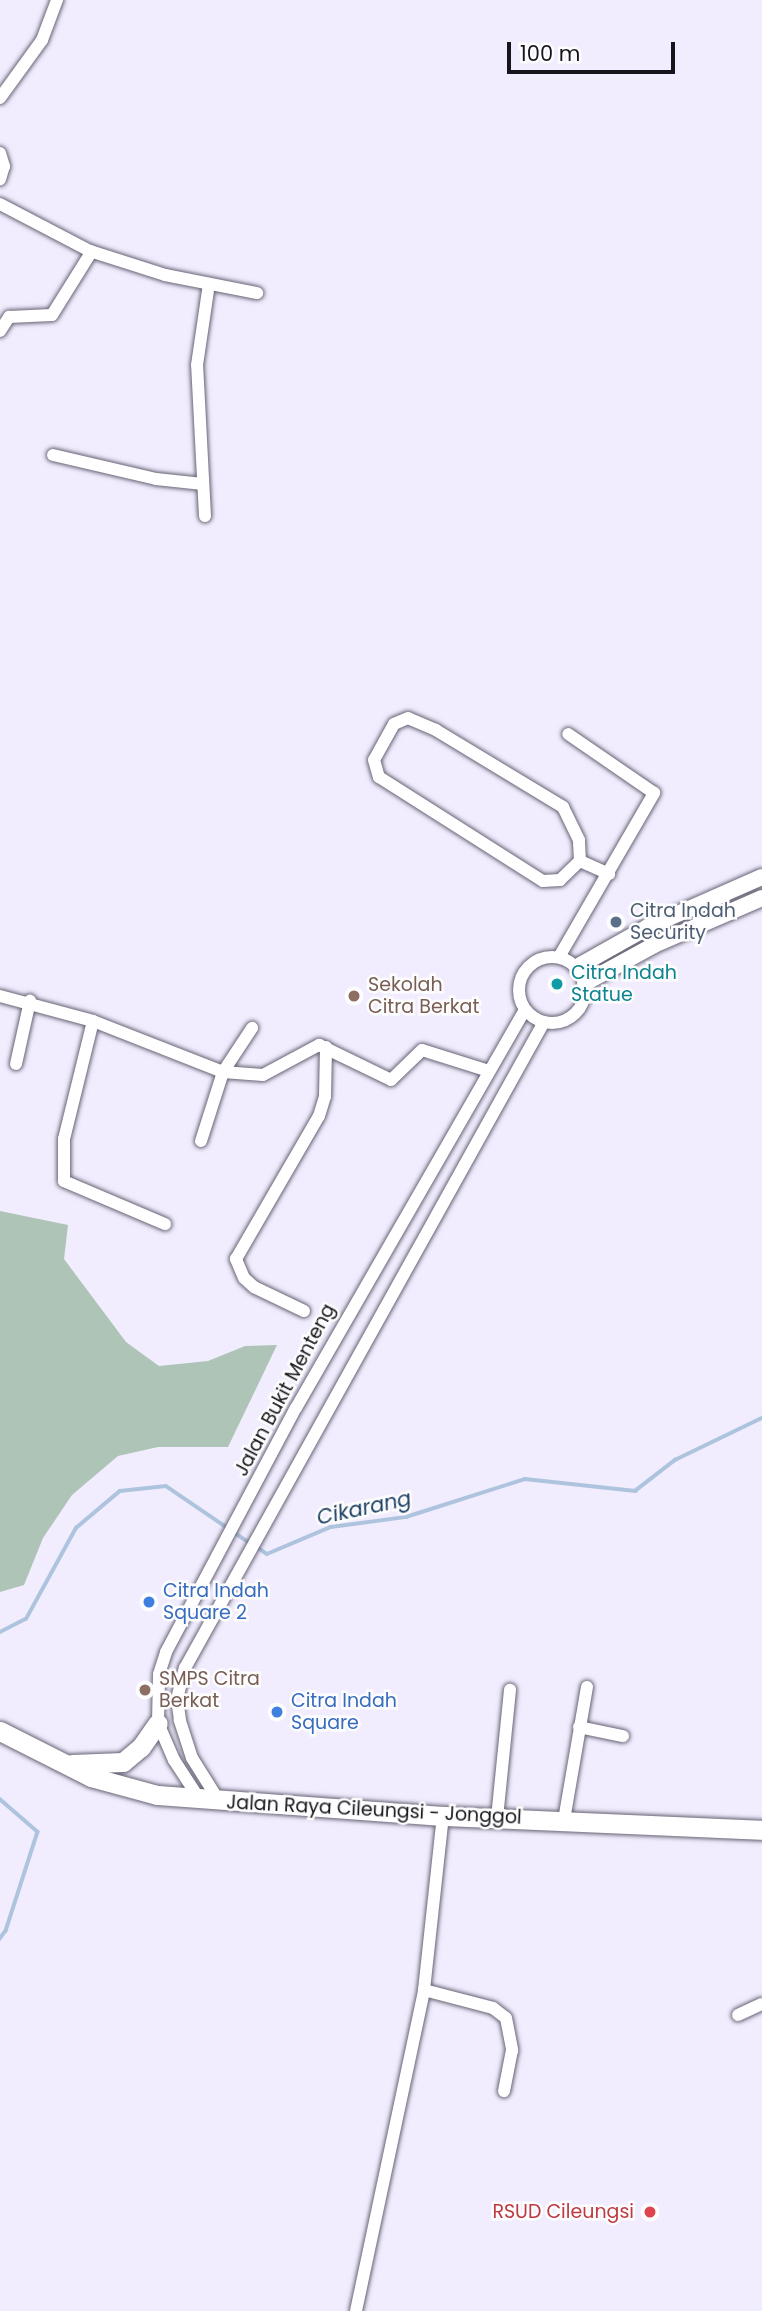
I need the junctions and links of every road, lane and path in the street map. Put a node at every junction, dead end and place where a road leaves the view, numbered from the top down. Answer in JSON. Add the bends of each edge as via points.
{"nodes":[{"id":1,"x":57,"y":0,"type":"edge"},
{"id":2,"x":0,"y":98,"type":"edge"},
{"id":3,"x":0,"y":153,"type":"edge"},
{"id":4,"x":0,"y":179,"type":"edge"},
{"id":5,"x":0,"y":204,"type":"edge"},
{"id":6,"x":92,"y":251,"type":"junction"},
{"id":7,"x":209,"y":284,"type":"junction"},
{"id":8,"x":257,"y":293,"type":"dead end"},
{"id":9,"x":0,"y":331,"type":"edge"},
{"id":10,"x":53,"y":455,"type":"dead end"},
{"id":11,"x":202,"y":484,"type":"junction"},
{"id":12,"x":205,"y":516,"type":"dead end"},
{"id":13,"x":568,"y":734,"type":"dead end"},
{"id":14,"x":580,"y":861,"type":"junction"},
{"id":15,"x":609,"y":874,"type":"junction"},
{"id":16,"x":762,"y":877,"type":"edge"},
{"id":17,"x":762,"y":898,"type":"edge"},
{"id":18,"x":559,"y":957,"type":"junction"},
{"id":19,"x":577,"y":967,"type":"junction"},
{"id":20,"x":584,"y":983,"type":"junction"},
{"id":21,"x":0,"y":996,"type":"edge"},
{"id":22,"x":30,"y":1001,"type":"junction"},
{"id":23,"x":525,"y":1010,"type":"junction"},
{"id":24,"x":93,"y":1021,"type":"junction"},
{"id":25,"x":544,"y":1022,"type":"junction"},
{"id":26,"x":252,"y":1028,"type":"dead end"},
{"id":27,"x":327,"y":1047,"type":"junction"},
{"id":28,"x":16,"y":1064,"type":"dead end"},
{"id":29,"x":489,"y":1071,"type":"junction"},
{"id":30,"x":223,"y":1072,"type":"junction"},
{"id":31,"x":201,"y":1141,"type":"dead end"},
{"id":32,"x":165,"y":1224,"type":"dead end"},
{"id":33,"x":304,"y":1311,"type":"dead end"},
{"id":34,"x":587,"y":1687,"type":"dead end"},
{"id":35,"x":510,"y":1689,"type":"dead end"},
{"id":36,"x":158,"y":1723,"type":"junction"},
{"id":37,"x":579,"y":1727,"type":"junction"},
{"id":38,"x":0,"y":1731,"type":"edge"},
{"id":39,"x":623,"y":1737,"type":"dead end"},
{"id":40,"x":61,"y":1764,"type":"junction"},
{"id":41,"x":210,"y":1801,"type":"junction"},
{"id":42,"x":443,"y":1816,"type":"junction"},
{"id":43,"x":497,"y":1818,"type":"junction"},
{"id":44,"x":564,"y":1820,"type":"junction"},
{"id":45,"x":762,"y":1830,"type":"edge"},
{"id":46,"x":424,"y":1990,"type":"junction"},
{"id":47,"x":762,"y":2004,"type":"edge"},
{"id":48,"x":738,"y":2015,"type":"dead end"},
{"id":49,"x":504,"y":2091,"type":"dead end"},
{"id":50,"x":356,"y":2311,"type":"edge"}],
"edges":[{"from":1,"to":2,"type":"street","via":[[32,58]]},
{"from":3,"to":4,"type":"street","via":[[4,166]]},
{"from":5,"to":6,"type":"street"},
{"from":6,"to":7,"type":"street"},
{"from":6,"to":9,"type":"street","via":[[52,316],[9,317]]},
{"from":7,"to":8,"type":"street"},
{"from":7,"to":11,"type":"street","via":[[197,365]]},
{"from":10,"to":11,"type":"street","via":[[156,479]]},
{"from":11,"to":12,"type":"street"},
{"from":13,"to":15,"type":"street","via":[[653,789],[654,796]]},
{"from":14,"to":14,"type":"street","via":[[579,840],[563,807],[436,730],[408,718],[394,724],[374,760],[379,777],[542,881],[560,880]]},
{"from":14,"to":15,"type":"street"},
{"from":15,"to":18,"type":"street"},
{"from":16,"to":19,"type":"street","via":[[648,927]]},
{"from":17,"to":20,"type":"street","via":[[654,945]]},
{"from":18,"to":19,"type":"street"},
{"from":18,"to":23,"type":"street","via":[[537,960],[522,975],[518,990]]},
{"from":19,"to":20,"type":"street"},
{"from":20,"to":25,"type":"street","via":[[578,1011],[566,1020]]},
{"from":21,"to":22,"type":"street"},
{"from":22,"to":24,"type":"street"},
{"from":22,"to":28,"type":"street"},
{"from":23,"to":25,"type":"street"},
{"from":23,"to":29,"type":"street","name":"Jalan Bukit Menteng"},
{"from":24,"to":30,"type":"street"},
{"from":24,"to":32,"type":"street","via":[[74,1087],[63,1177],[68,1184]]},
{"from":25,"to":41,"type":"street","via":[[185,1668],[177,1699],[192,1758]]},
{"from":26,"to":30,"type":"street"},
{"from":27,"to":29,"type":"street","via":[[391,1080],[422,1050]]},
{"from":27,"to":30,"type":"street","via":[[315,1045],[262,1074]]},
{"from":27,"to":33,"type":"street","via":[[319,1116],[236,1259],[244,1278],[254,1287]]},
{"from":29,"to":36,"type":"street","name":"Jalan Bukit Menteng","via":[[296,1408],[162,1662]]},
{"from":30,"to":31,"type":"street"},
{"from":34,"to":37,"type":"street"},
{"from":35,"to":43,"type":"street"},
{"from":36,"to":40,"type":"main road","via":[[123,1762]]},
{"from":36,"to":41,"type":"street","name":"Jalan Bukit Menteng","via":[[174,1760]]},
{"from":37,"to":39,"type":"street"},
{"from":37,"to":44,"type":"street"},
{"from":38,"to":40,"type":"main road","name":"Jalan Raya Cileungsi - Jonggol"},
{"from":40,"to":41,"type":"main road","name":"Jalan Raya Cileungsi - Jonggol","via":[[128,1788]]},
{"from":41,"to":42,"type":"main road","name":"Jalan Raya Cileungsi - Jonggol"},
{"from":42,"to":43,"type":"main road","name":"Jalan Raya Cileungsi - Jonggol"},
{"from":42,"to":46,"type":"street"},
{"from":43,"to":44,"type":"main road","name":"Jalan Raya Cileungsi - Jonggol"},
{"from":44,"to":45,"type":"main road","name":"Jalan Raya Cileungsi - Jonggol"},
{"from":46,"to":49,"type":"street","via":[[493,2008],[506,2018],[512,2031]]},
{"from":46,"to":50,"type":"street"},
{"from":47,"to":48,"type":"street"}]}
